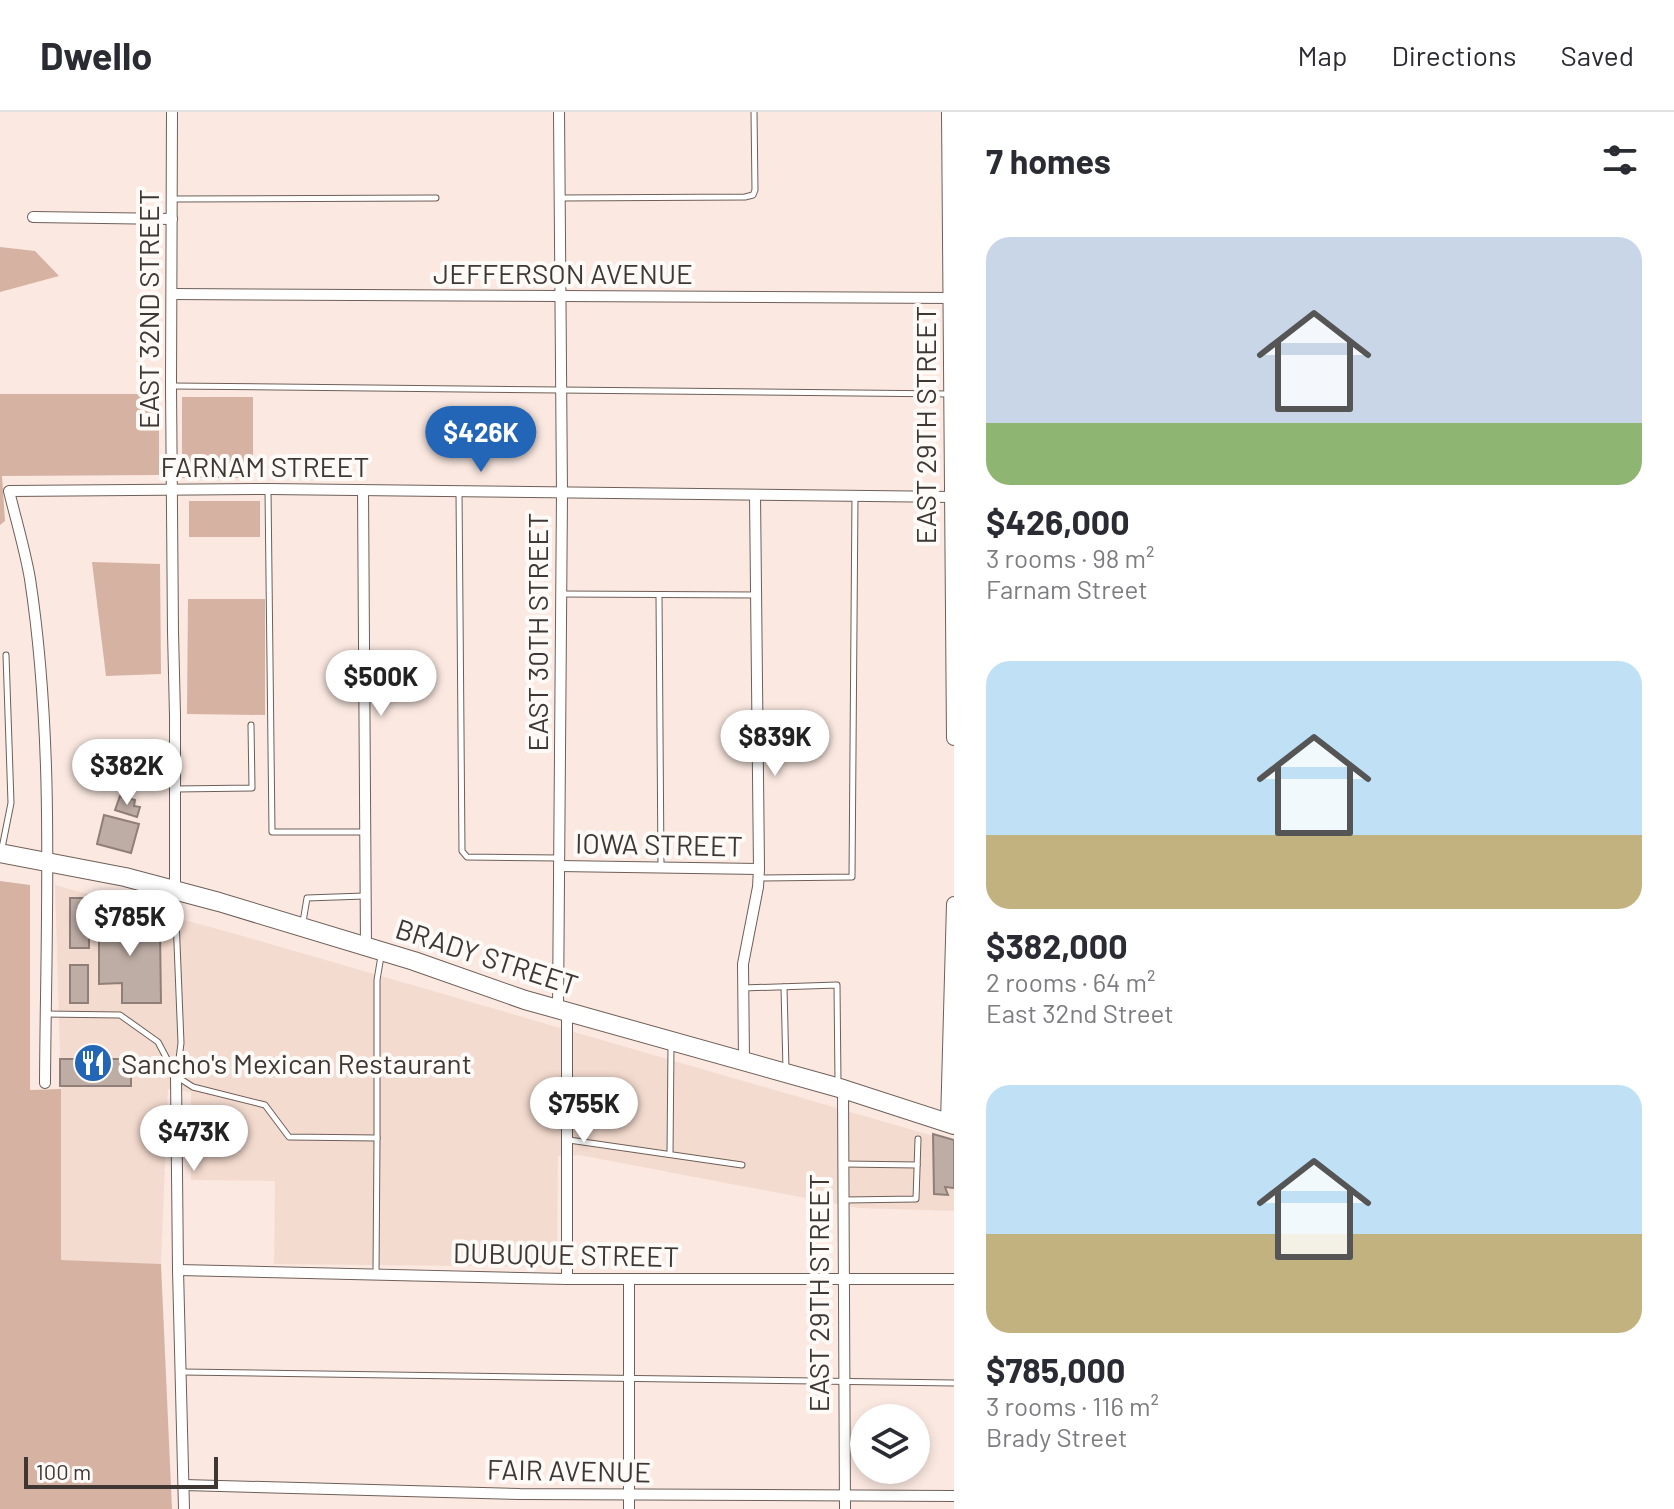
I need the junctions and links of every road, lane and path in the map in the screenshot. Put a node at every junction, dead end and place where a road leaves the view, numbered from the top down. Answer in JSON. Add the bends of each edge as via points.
{"nodes":[{"id":1,"x":172,"y":112,"type":"edge"},
{"id":2,"x":559,"y":112,"type":"edge"},
{"id":3,"x":754,"y":112,"type":"edge"},
{"id":4,"x":949,"y":112,"type":"edge"},
{"id":5,"x":436,"y":198,"type":"dead end"},
{"id":6,"x":560,"y":198,"type":"junction"},
{"id":7,"x":172,"y":199,"type":"junction"},
{"id":8,"x":952,"y":204,"type":"edge"},
{"id":9,"x":33,"y":217,"type":"dead end"},
{"id":10,"x":172,"y":219,"type":"junction"},
{"id":11,"x":172,"y":294,"type":"junction"},
{"id":12,"x":561,"y":297,"type":"junction"},
{"id":13,"x":952,"y":298,"type":"edge"},
{"id":14,"x":171,"y":386,"type":"junction"},
{"id":15,"x":562,"y":390,"type":"junction"},
{"id":16,"x":952,"y":394,"type":"edge"},
{"id":17,"x":172,"y":489,"type":"junction"},
{"id":18,"x":268,"y":489,"type":"junction"},
{"id":19,"x":363,"y":490,"type":"junction"},
{"id":20,"x":459,"y":491,"type":"junction"},
{"id":21,"x":562,"y":493,"type":"junction"},
{"id":22,"x":755,"y":495,"type":"junction"},
{"id":23,"x":855,"y":496,"type":"junction"},
{"id":24,"x":953,"y":497,"type":"edge"},
{"id":25,"x":561,"y":594,"type":"junction"},
{"id":26,"x":659,"y":595,"type":"junction"},
{"id":27,"x":756,"y":595,"type":"junction"},
{"id":28,"x":953,"y":606,"type":"edge"},
{"id":29,"x":6,"y":655,"type":"dead end"},
{"id":30,"x":954,"y":716,"type":"edge"},
{"id":31,"x":251,"y":725,"type":"dead end"},
{"id":32,"x":954,"y":738,"type":"edge"},
{"id":33,"x":175,"y":789,"type":"junction"},
{"id":34,"x":365,"y":832,"type":"junction"},
{"id":35,"x":1,"y":853,"type":"edge"},
{"id":36,"x":46,"y":862,"type":"junction"},
{"id":37,"x":559,"y":862,"type":"junction"},
{"id":38,"x":661,"y":868,"type":"junction"},
{"id":39,"x":759,"y":874,"type":"junction"},
{"id":40,"x":175,"y":890,"type":"junction"},
{"id":41,"x":365,"y":896,"type":"junction"},
{"id":42,"x":954,"y":904,"type":"edge"},
{"id":43,"x":302,"y":928,"type":"junction"},
{"id":44,"x":374,"y":949,"type":"junction"},
{"id":45,"x":953,"y":981,"type":"edge"},
{"id":46,"x":784,"y":987,"type":"junction"},
{"id":47,"x":743,"y":988,"type":"junction"},
{"id":48,"x":563,"y":1010,"type":"junction"},
{"id":49,"x":46,"y":1014,"type":"junction"},
{"id":50,"x":671,"y":1040,"type":"junction"},
{"id":51,"x":952,"y":1057,"type":"edge"},
{"id":52,"x":744,"y":1060,"type":"junction"},
{"id":53,"x":787,"y":1073,"type":"junction"},
{"id":54,"x":176,"y":1076,"type":"junction"},
{"id":55,"x":45,"y":1083,"type":"dead end"},
{"id":56,"x":840,"y":1088,"type":"junction"},
{"id":57,"x":951,"y":1124,"type":"edge"},
{"id":58,"x":377,"y":1138,"type":"junction"},
{"id":59,"x":918,"y":1139,"type":"dead end"},
{"id":60,"x":567,"y":1140,"type":"junction"},
{"id":61,"x":670,"y":1154,"type":"junction"},
{"id":62,"x":843,"y":1164,"type":"junction"},
{"id":63,"x":742,"y":1165,"type":"dead end"},
{"id":64,"x":917,"y":1165,"type":"junction"},
{"id":65,"x":844,"y":1200,"type":"junction"},
{"id":66,"x":178,"y":1270,"type":"junction"},
{"id":67,"x":376,"y":1275,"type":"junction"},
{"id":68,"x":567,"y":1279,"type":"junction"},
{"id":69,"x":629,"y":1279,"type":"junction"},
{"id":70,"x":954,"y":1279,"type":"edge"},
{"id":71,"x":843,"y":1280,"type":"junction"},
{"id":72,"x":181,"y":1372,"type":"junction"},
{"id":73,"x":629,"y":1379,"type":"junction"},
{"id":74,"x":844,"y":1382,"type":"junction"},
{"id":75,"x":954,"y":1383,"type":"edge"},
{"id":76,"x":184,"y":1485,"type":"junction"},
{"id":77,"x":629,"y":1494,"type":"junction"},
{"id":78,"x":845,"y":1496,"type":"junction"},
{"id":79,"x":954,"y":1496,"type":"edge"},
{"id":80,"x":184,"y":1509,"type":"edge"},
{"id":81,"x":629,"y":1509,"type":"edge"},
{"id":82,"x":845,"y":1509,"type":"edge"}],
"edges":[{"from":1,"to":7,"type":"street","name":"EAST 32ND STREET"},
{"from":2,"to":6,"type":"street","name":"EAST 30TH STREET"},
{"from":3,"to":6,"type":"lane","via":[[753,195]]},
{"from":4,"to":8,"type":"street","name":"EAST 29TH STREET"},
{"from":5,"to":7,"type":"lane"},
{"from":6,"to":12,"type":"street","name":"EAST 30TH STREET"},
{"from":7,"to":10,"type":"street","name":"EAST 32ND STREET"},
{"from":8,"to":13,"type":"street","name":"EAST 29TH STREET"},
{"from":9,"to":10,"type":"street"},
{"from":10,"to":11,"type":"street","name":"EAST 32ND STREET"},
{"from":11,"to":12,"type":"street","name":"JEFFERSON AVENUE"},
{"from":11,"to":14,"type":"street","name":"EAST 32ND STREET"},
{"from":12,"to":13,"type":"street","name":"JEFFERSON AVENUE"},
{"from":12,"to":15,"type":"street","name":"EAST 30TH STREET"},
{"from":13,"to":16,"type":"street","name":"EAST 29TH STREET"},
{"from":14,"to":15,"type":"lane"},
{"from":14,"to":17,"type":"street","name":"EAST 32ND STREET"},
{"from":15,"to":16,"type":"lane"},
{"from":15,"to":21,"type":"street","name":"EAST 30TH STREET"},
{"from":16,"to":24,"type":"street","name":"EAST 29TH STREET"},
{"from":17,"to":18,"type":"street","name":"FARNAM STREET"},
{"from":17,"to":33,"type":"street","name":"EAST 32ND STREET"},
{"from":17,"to":36,"type":"street","name":"FARNAM STREET","via":[[9,491],[29,576],[41,663]]},
{"from":18,"to":19,"type":"street","name":"FARNAM STREET"},
{"from":18,"to":34,"type":"lane","via":[[272,832]]},
{"from":19,"to":20,"type":"street","name":"FARNAM STREET"},
{"from":19,"to":34,"type":"street"},
{"from":20,"to":21,"type":"street","name":"FARNAM STREET"},
{"from":20,"to":37,"type":"lane","via":[[462,851],[467,857]]},
{"from":21,"to":22,"type":"street","name":"FARNAM STREET"},
{"from":21,"to":25,"type":"street","name":"EAST 30TH STREET"},
{"from":22,"to":23,"type":"street","name":"FARNAM STREET"},
{"from":22,"to":27,"type":"street"},
{"from":23,"to":24,"type":"street","name":"FARNAM STREET"},
{"from":23,"to":39,"type":"lane","via":[[852,877]]},
{"from":24,"to":28,"type":"street","name":"EAST 29TH STREET"},
{"from":25,"to":26,"type":"lane"},
{"from":25,"to":37,"type":"street","name":"EAST 30TH STREET"},
{"from":26,"to":27,"type":"lane"},
{"from":26,"to":38,"type":"lane"},
{"from":27,"to":39,"type":"street"},
{"from":28,"to":30,"type":"street","name":"EAST 29TH STREET"},
{"from":29,"to":35,"type":"lane","via":[[11,803]]},
{"from":30,"to":32,"type":"street","name":"EAST 29TH STREET"},
{"from":31,"to":33,"type":"lane","via":[[252,788]]},
{"from":33,"to":40,"type":"street","name":"EAST 32ND STREET"},
{"from":34,"to":41,"type":"street"},
{"from":35,"to":36,"type":"highway","name":"BRADY STREET"},
{"from":36,"to":40,"type":"highway","name":"BRADY STREET"},
{"from":36,"to":49,"type":"street"},
{"from":37,"to":38,"type":"street","name":"IOWA STREET"},
{"from":37,"to":48,"type":"street","name":"EAST 30TH STREET"},
{"from":38,"to":39,"type":"street","name":"IOWA STREET"},
{"from":39,"to":47,"type":"street"},
{"from":40,"to":43,"type":"highway","name":"BRADY STREET"},
{"from":40,"to":54,"type":"lane","via":[[181,1043]]},
{"from":41,"to":43,"type":"lane","via":[[307,898]]},
{"from":41,"to":44,"type":"street"},
{"from":42,"to":45,"type":"street"},
{"from":43,"to":44,"type":"highway","name":"BRADY STREET"},
{"from":44,"to":48,"type":"highway","name":"BRADY STREET"},
{"from":44,"to":58,"type":"lane"},
{"from":45,"to":51,"type":"street"},
{"from":46,"to":47,"type":"lane"},
{"from":46,"to":53,"type":"lane"},
{"from":46,"to":56,"type":"lane","via":[[837,985]]},
{"from":47,"to":52,"type":"street"},
{"from":48,"to":50,"type":"highway","name":"BRADY STREET"},
{"from":48,"to":60,"type":"street","name":"EAST 30TH STREET"},
{"from":49,"to":54,"type":"lane","via":[[120,1015],[158,1042]]},
{"from":49,"to":55,"type":"street"},
{"from":50,"to":52,"type":"highway","name":"BRADY STREET"},
{"from":50,"to":61,"type":"lane"},
{"from":51,"to":57,"type":"street"},
{"from":52,"to":53,"type":"highway","name":"BRADY STREET"},
{"from":53,"to":56,"type":"highway","name":"BRADY STREET"},
{"from":54,"to":58,"type":"lane","via":[[193,1087],[265,1105],[289,1137]]},
{"from":54,"to":66,"type":"street"},
{"from":56,"to":57,"type":"highway","name":"BRADY STREET"},
{"from":56,"to":62,"type":"street","name":"EAST 29TH STREET"},
{"from":58,"to":67,"type":"lane"},
{"from":59,"to":64,"type":"lane"},
{"from":60,"to":61,"type":"lane"},
{"from":60,"to":68,"type":"street","name":"EAST 30TH STREET"},
{"from":61,"to":63,"type":"lane"},
{"from":62,"to":64,"type":"lane"},
{"from":62,"to":65,"type":"street","name":"EAST 29TH STREET"},
{"from":64,"to":65,"type":"lane","via":[[916,1199]]},
{"from":65,"to":71,"type":"street","name":"EAST 29TH STREET"},
{"from":66,"to":67,"type":"street","name":"DUBUQUE STREET"},
{"from":66,"to":72,"type":"street"},
{"from":67,"to":68,"type":"street","name":"DUBUQUE STREET"},
{"from":68,"to":69,"type":"street","name":"DUBUQUE STREET"},
{"from":69,"to":71,"type":"street","name":"DUBUQUE STREET"},
{"from":69,"to":73,"type":"street"},
{"from":70,"to":71,"type":"street","name":"DUBUQUE STREET"},
{"from":71,"to":74,"type":"street","name":"EAST 29TH STREET"},
{"from":72,"to":73,"type":"lane"},
{"from":72,"to":76,"type":"street"},
{"from":73,"to":74,"type":"lane"},
{"from":73,"to":77,"type":"street"},
{"from":74,"to":75,"type":"lane"},
{"from":74,"to":78,"type":"street","name":"EAST 29TH STREET"},
{"from":76,"to":77,"type":"street","name":"FAIR AVENUE"},
{"from":76,"to":80,"type":"street"},
{"from":77,"to":78,"type":"street","name":"FAIR AVENUE"},
{"from":77,"to":81,"type":"street"},
{"from":78,"to":79,"type":"street","name":"FAIR AVENUE"},
{"from":78,"to":82,"type":"street","name":"EAST 29TH STREET"}]}
